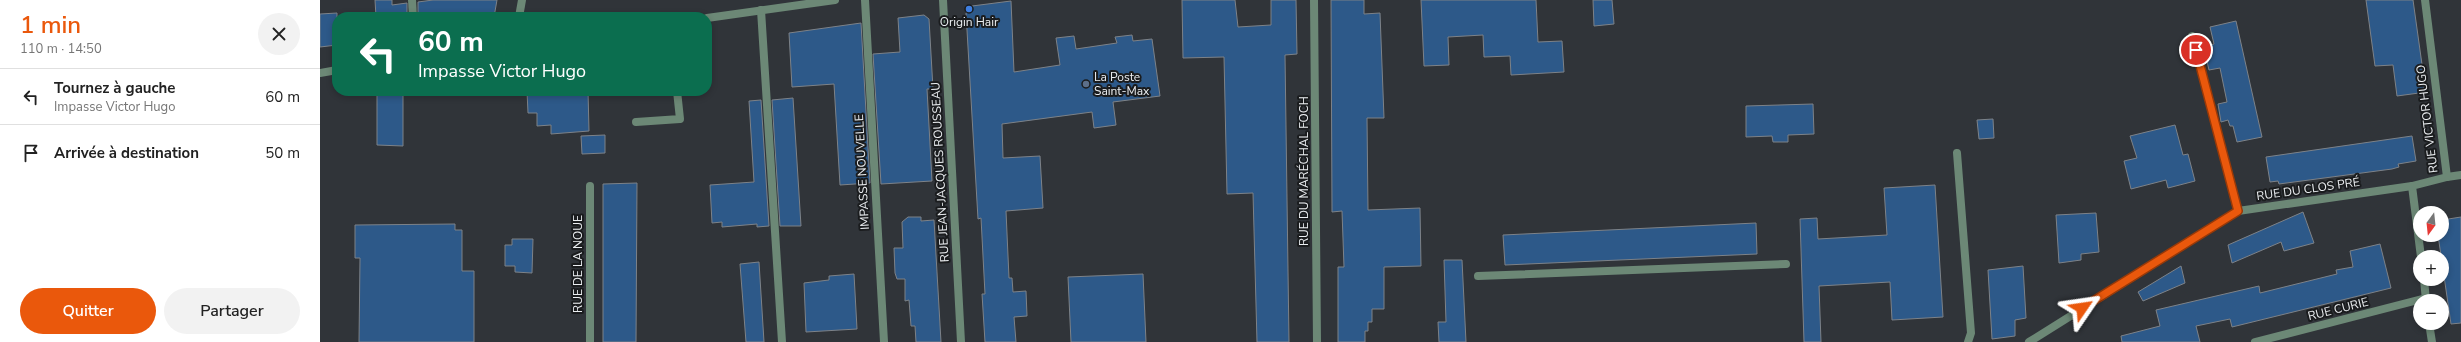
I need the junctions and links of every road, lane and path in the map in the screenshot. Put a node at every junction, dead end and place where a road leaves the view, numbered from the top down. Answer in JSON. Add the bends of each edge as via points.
{"nodes":[{"id":1,"x":412,"y":0,"type":"edge"},
{"id":2,"x":522,"y":0,"type":"edge"},
{"id":3,"x":835,"y":0,"type":"edge"},
{"id":4,"x":865,"y":0,"type":"edge"},
{"id":5,"x":943,"y":0,"type":"edge"},
{"id":6,"x":1314,"y":0,"type":"edge"},
{"id":7,"x":2425,"y":0,"type":"edge"},
{"id":8,"x":761,"y":10,"type":"junction"},
{"id":9,"x":412,"y":12,"type":"edge"},
{"id":10,"x":520,"y":12,"type":"edge"},
{"id":11,"x":712,"y":17,"type":"edge"},
{"id":12,"x":2192,"y":36,"type":"dead end"},
{"id":13,"x":332,"y":71,"type":"edge"},
{"id":14,"x":320,"y":73,"type":"edge"},
{"id":15,"x":678,"y":96,"type":"edge"},
{"id":16,"x":636,"y":122,"type":"dead end"},
{"id":17,"x":1957,"y":153,"type":"dead end"},
{"id":18,"x":2461,"y":175,"type":"edge"},
{"id":19,"x":2447,"y":177,"type":"junction"},
{"id":20,"x":590,"y":186,"type":"dead end"},
{"id":21,"x":2412,"y":186,"type":"junction"},
{"id":22,"x":2238,"y":211,"type":"junction"},
{"id":23,"x":2420,"y":250,"type":"edge"},
{"id":24,"x":1786,"y":264,"type":"dead end"},
{"id":25,"x":1478,"y":276,"type":"dead end"},
{"id":26,"x":2413,"y":303,"type":"edge"},
{"id":27,"x":2431,"y":330,"type":"edge"},
{"id":28,"x":590,"y":342,"type":"edge"},
{"id":29,"x":782,"y":342,"type":"edge"},
{"id":30,"x":884,"y":342,"type":"edge"},
{"id":31,"x":962,"y":342,"type":"edge"},
{"id":32,"x":1317,"y":342,"type":"edge"},
{"id":33,"x":1968,"y":342,"type":"edge"},
{"id":34,"x":2029,"y":342,"type":"edge"},
{"id":35,"x":2255,"y":342,"type":"edge"},
{"id":36,"x":2432,"y":342,"type":"edge"}],
"edges":[{"from":1,"to":9,"type":"street"},
{"from":2,"to":10,"type":"street"},
{"from":3,"to":8,"type":"street"},
{"from":4,"to":30,"type":"street","name":"IMPASSE NOUVELLE"},
{"from":5,"to":31,"type":"street","name":"RUE JEAN-JACQUES ROUSSEAU"},
{"from":6,"to":32,"type":"street","name":"RUE DU MARÉCHAL FOCH"},
{"from":7,"to":19,"type":"street","name":"RUE VICTOR HUGO"},
{"from":8,"to":11,"type":"street"},
{"from":8,"to":29,"type":"street"},
{"from":12,"to":22,"type":"street"},
{"from":13,"to":14,"type":"street"},
{"from":15,"to":16,"type":"street","via":[[680,119]]},
{"from":17,"to":33,"type":"street","via":[[1971,333]]},
{"from":18,"to":19,"type":"street"},
{"from":19,"to":21,"type":"street","name":"RUE VICTOR HUGO"},
{"from":20,"to":28,"type":"street","name":"RUE DE LA NOUE"},
{"from":21,"to":22,"type":"street","name":"RUE DU CLOS PRÉ"},
{"from":21,"to":23,"type":"street"},
{"from":22,"to":34,"type":"street","name":"RUE DU CLOS PRÉ"},
{"from":24,"to":25,"type":"street"},
{"from":26,"to":35,"type":"street","name":"RUE CURIE"},
{"from":27,"to":36,"type":"street"}]}
